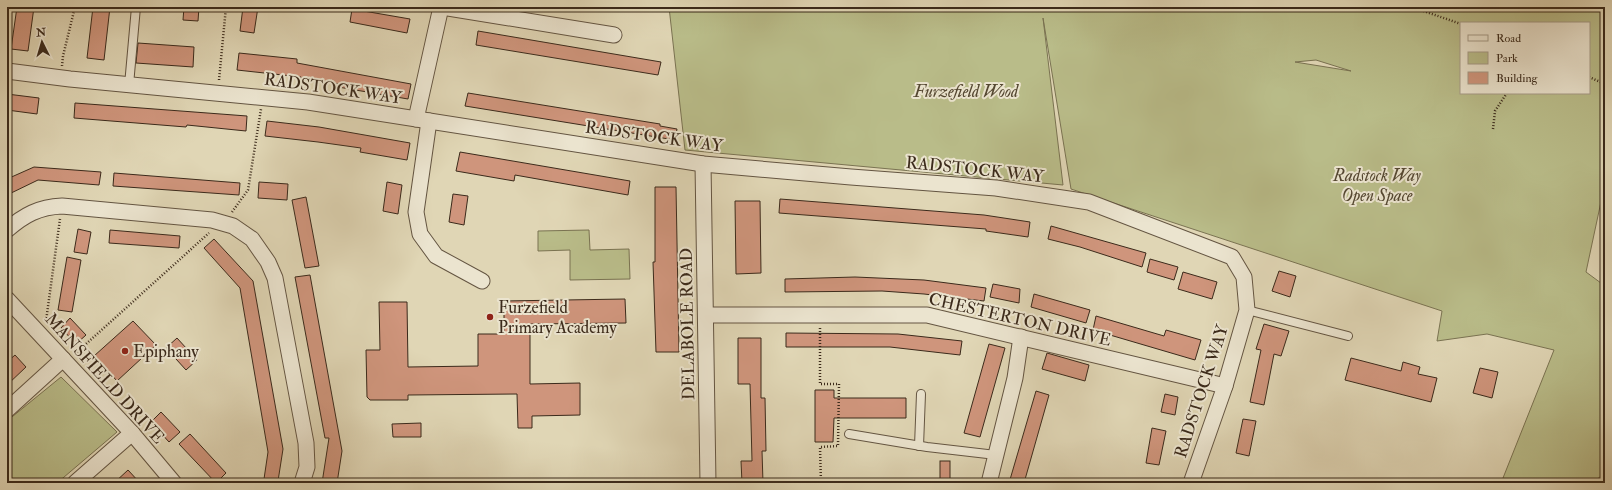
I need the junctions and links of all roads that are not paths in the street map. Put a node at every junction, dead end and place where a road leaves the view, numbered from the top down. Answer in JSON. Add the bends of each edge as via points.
{"nodes":[{"id":1,"x":136,"y":7,"type":"edge"},
{"id":2,"x":442,"y":7,"type":"edge"},
{"id":3,"x":614,"y":35,"type":"dead end"},
{"id":4,"x":7,"y":71,"type":"edge"},
{"id":5,"x":129,"y":85,"type":"junction"},
{"id":6,"x":422,"y":120,"type":"junction"},
{"id":7,"x":703,"y":164,"type":"junction"},
{"id":8,"x":7,"y":230,"type":"edge"},
{"id":9,"x":482,"y":281,"type":"dead end"},
{"id":10,"x":7,"y":299,"type":"edge"},
{"id":11,"x":1247,"y":310,"type":"junction"},
{"id":12,"x":707,"y":315,"type":"junction"},
{"id":13,"x":1348,"y":336,"type":"dead end"},
{"id":14,"x":1021,"y":337,"type":"junction"},
{"id":15,"x":64,"y":361,"type":"junction"},
{"id":16,"x":1225,"y":386,"type":"junction"},
{"id":17,"x":921,"y":394,"type":"dead end"},
{"id":18,"x":7,"y":410,"type":"edge"},
{"id":19,"x":132,"y":432,"type":"junction"},
{"id":20,"x":849,"y":434,"type":"dead end"},
{"id":21,"x":919,"y":446,"type":"junction"},
{"id":22,"x":996,"y":455,"type":"junction"},
{"id":23,"x":75,"y":483,"type":"edge"},
{"id":24,"x":174,"y":483,"type":"edge"},
{"id":25,"x":302,"y":483,"type":"edge"},
{"id":26,"x":708,"y":483,"type":"edge"},
{"id":27,"x":989,"y":483,"type":"edge"},
{"id":28,"x":1191,"y":483,"type":"edge"}],
"edges":[{"from":1,"to":5,"type":"lane"},
{"from":2,"to":3,"type":"street"},
{"from":2,"to":6,"type":"street"},
{"from":4,"to":5,"type":"street","name":"RADSTOCK WAY"},
{"from":5,"to":6,"type":"street","name":"RADSTOCK WAY","via":[[308,102]]},
{"from":6,"to":7,"type":"street","name":"RADSTOCK WAY"},
{"from":6,"to":9,"type":"street","via":[[416,212],[420,234],[436,256]]},
{"from":7,"to":11,"type":"street","name":"RADSTOCK WAY","via":[[996,188],[1089,202],[1232,257],[1244,277]]},
{"from":7,"to":12,"type":"street","name":"DELABOLE ROAD"},
{"from":8,"to":25,"type":"street","via":[[30,213],[62,206],[200,218],[224,223],[252,239],[268,262],[278,287],[306,443],[307,467]]},
{"from":10,"to":15,"type":"street","name":"MANSFIELD DRIVE"},
{"from":11,"to":13,"type":"lane","name":"RADSTOCK WAY"},
{"from":11,"to":16,"type":"street","name":"RADSTOCK WAY"},
{"from":12,"to":14,"type":"street","name":"CHESTERTON DRIVE","via":[[927,315]]},
{"from":12,"to":26,"type":"street","name":"DELABOLE ROAD"},
{"from":14,"to":16,"type":"street","name":"CHESTERTON DRIVE"},
{"from":14,"to":22,"type":"street","via":[[1015,378]]},
{"from":15,"to":18,"type":"street"},
{"from":15,"to":19,"type":"street","name":"MANSFIELD DRIVE"},
{"from":16,"to":28,"type":"street","name":"RADSTOCK WAY"},
{"from":17,"to":21,"type":"lane"},
{"from":19,"to":23,"type":"street"},
{"from":19,"to":24,"type":"street","name":"MANSFIELD DRIVE"},
{"from":20,"to":21,"type":"lane"},
{"from":21,"to":22,"type":"lane"},
{"from":22,"to":27,"type":"street"}]}
